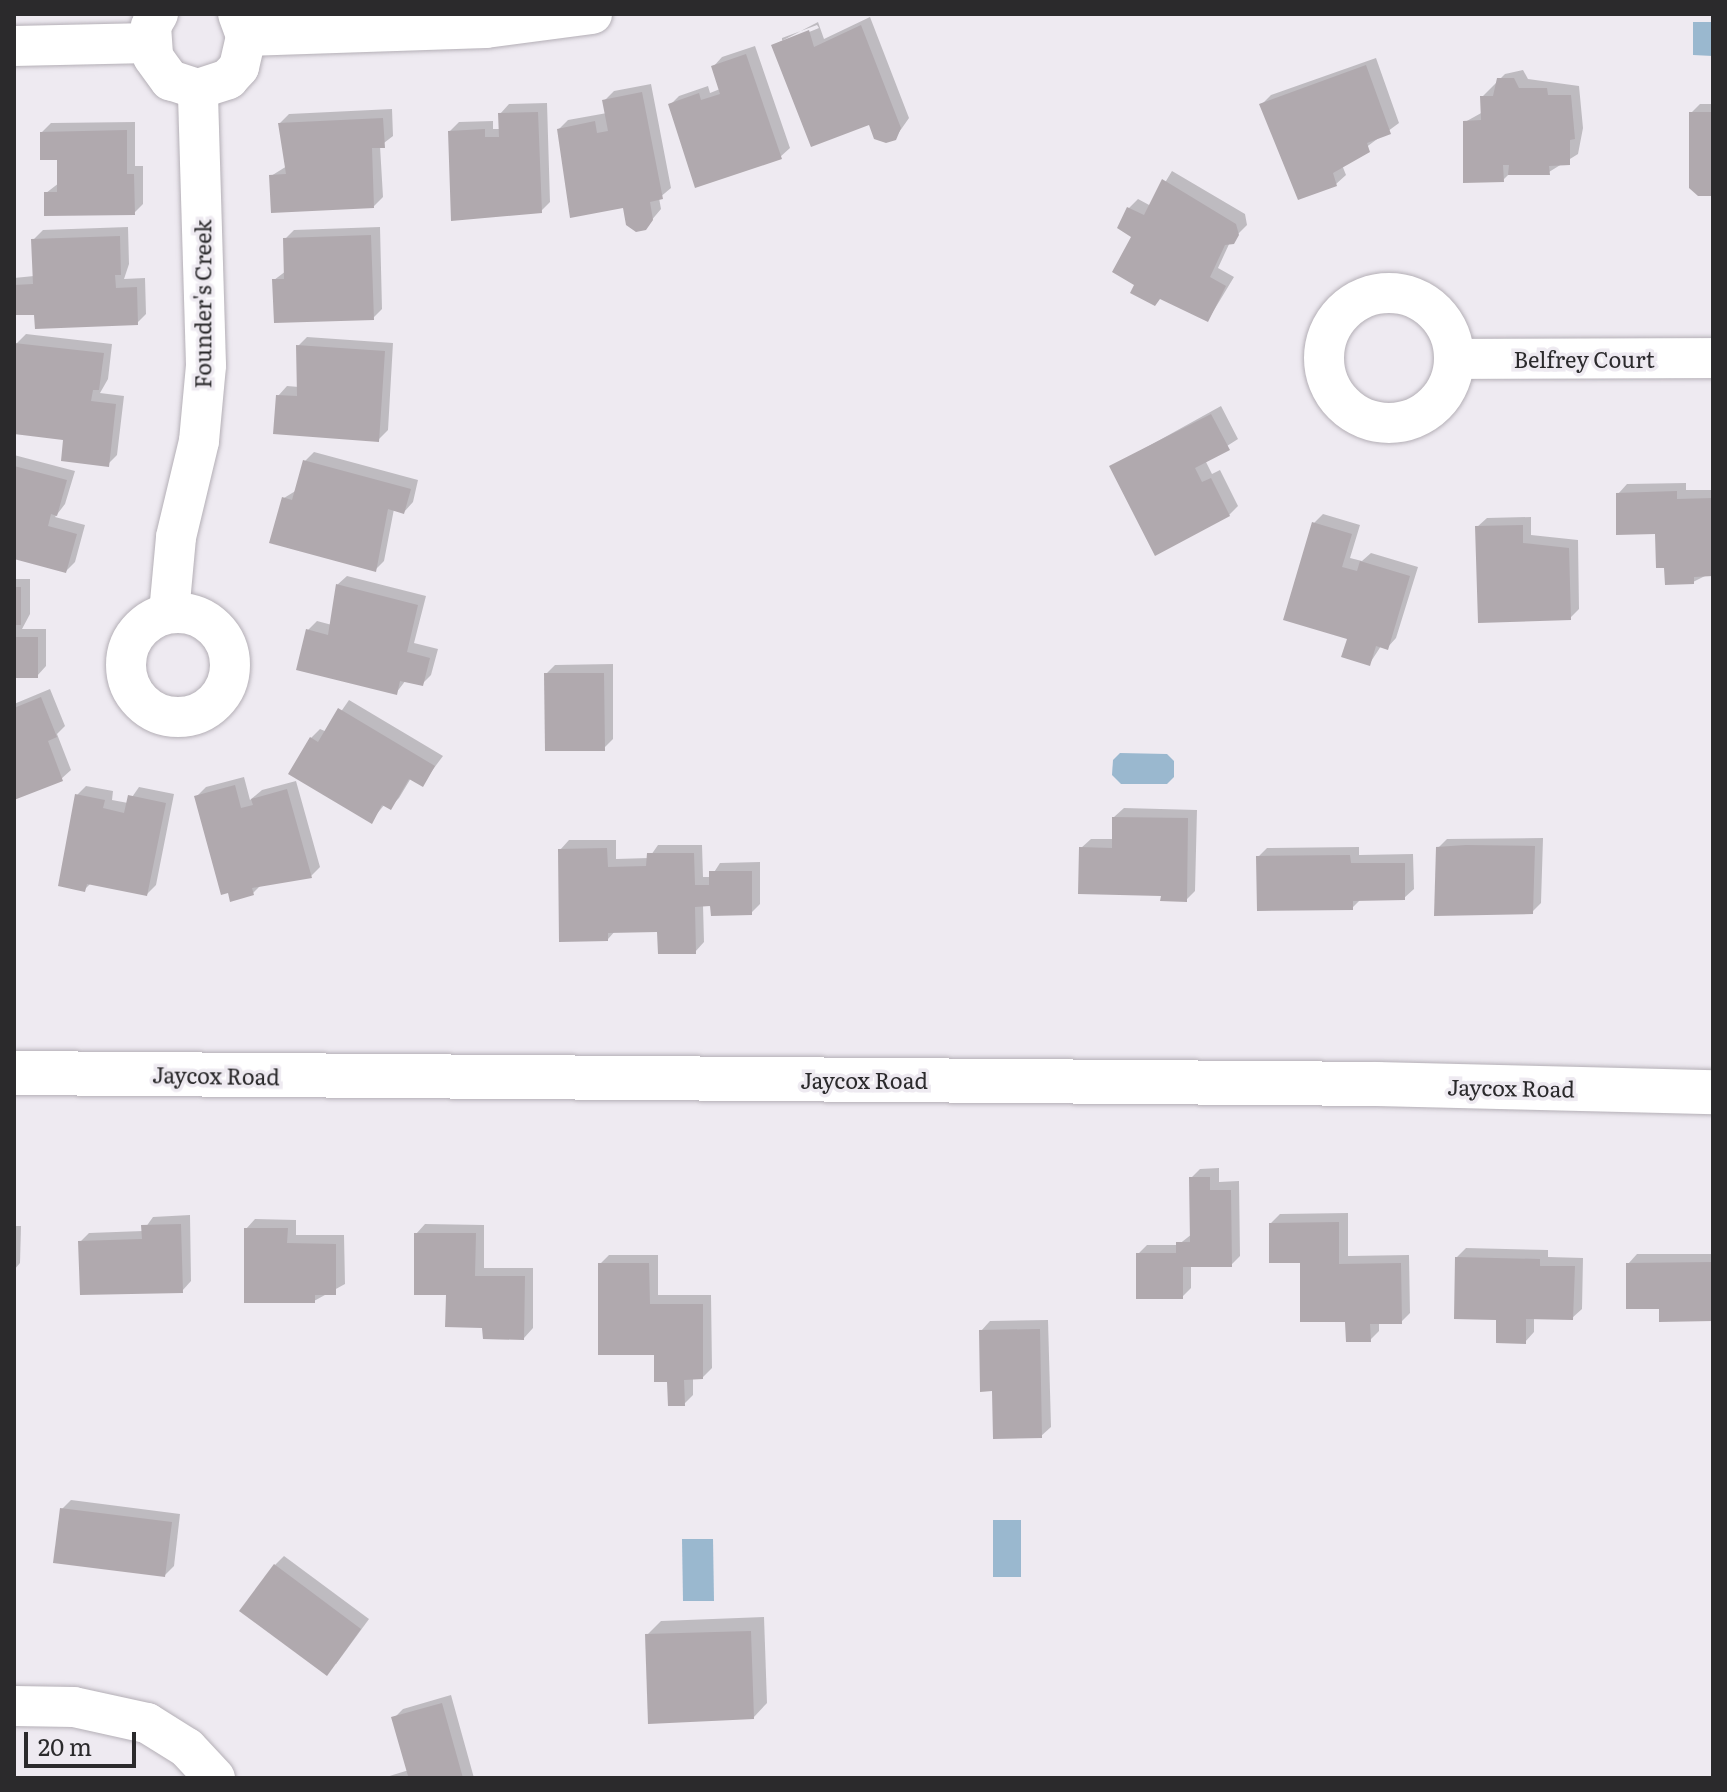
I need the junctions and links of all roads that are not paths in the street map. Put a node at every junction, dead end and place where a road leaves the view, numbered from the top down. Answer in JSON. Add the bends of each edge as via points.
{"nodes":[{"id":1,"x":592,"y":14,"type":"edge"},
{"id":2,"x":242,"y":25,"type":"edge"},
{"id":3,"x":154,"y":28,"type":"edge"},
{"id":4,"x":14,"y":46,"type":"edge"},
{"id":5,"x":198,"y":89,"type":"junction"},
{"id":6,"x":1713,"y":358,"type":"edge"},
{"id":7,"x":1454,"y":359,"type":"dead end"},
{"id":8,"x":169,"y":613,"type":"dead end"},
{"id":9,"x":14,"y":1073,"type":"edge"},
{"id":10,"x":1713,"y":1092,"type":"edge"},
{"id":11,"x":14,"y":1706,"type":"edge"},
{"id":12,"x":215,"y":1778,"type":"edge"}],
"edges":[{"from":1,"to":2,"type":"street","via":[[486,28]]},
{"from":2,"to":5,"type":"street","via":[[239,67],[228,79]]},
{"from":3,"to":4,"type":"street"},
{"from":3,"to":5,"type":"street","via":[[153,57],[170,80]]},
{"from":5,"to":8,"type":"street","name":"Founder's Creek","via":[[206,365],[199,441],[176,537]]},
{"from":6,"to":7,"type":"street","name":"Belfrey Court"},
{"from":9,"to":10,"type":"street","name":"Jaycox Road","via":[[1362,1084]]},
{"from":11,"to":12,"type":"street","via":[[74,1707],[147,1723],[187,1748]]}]}
